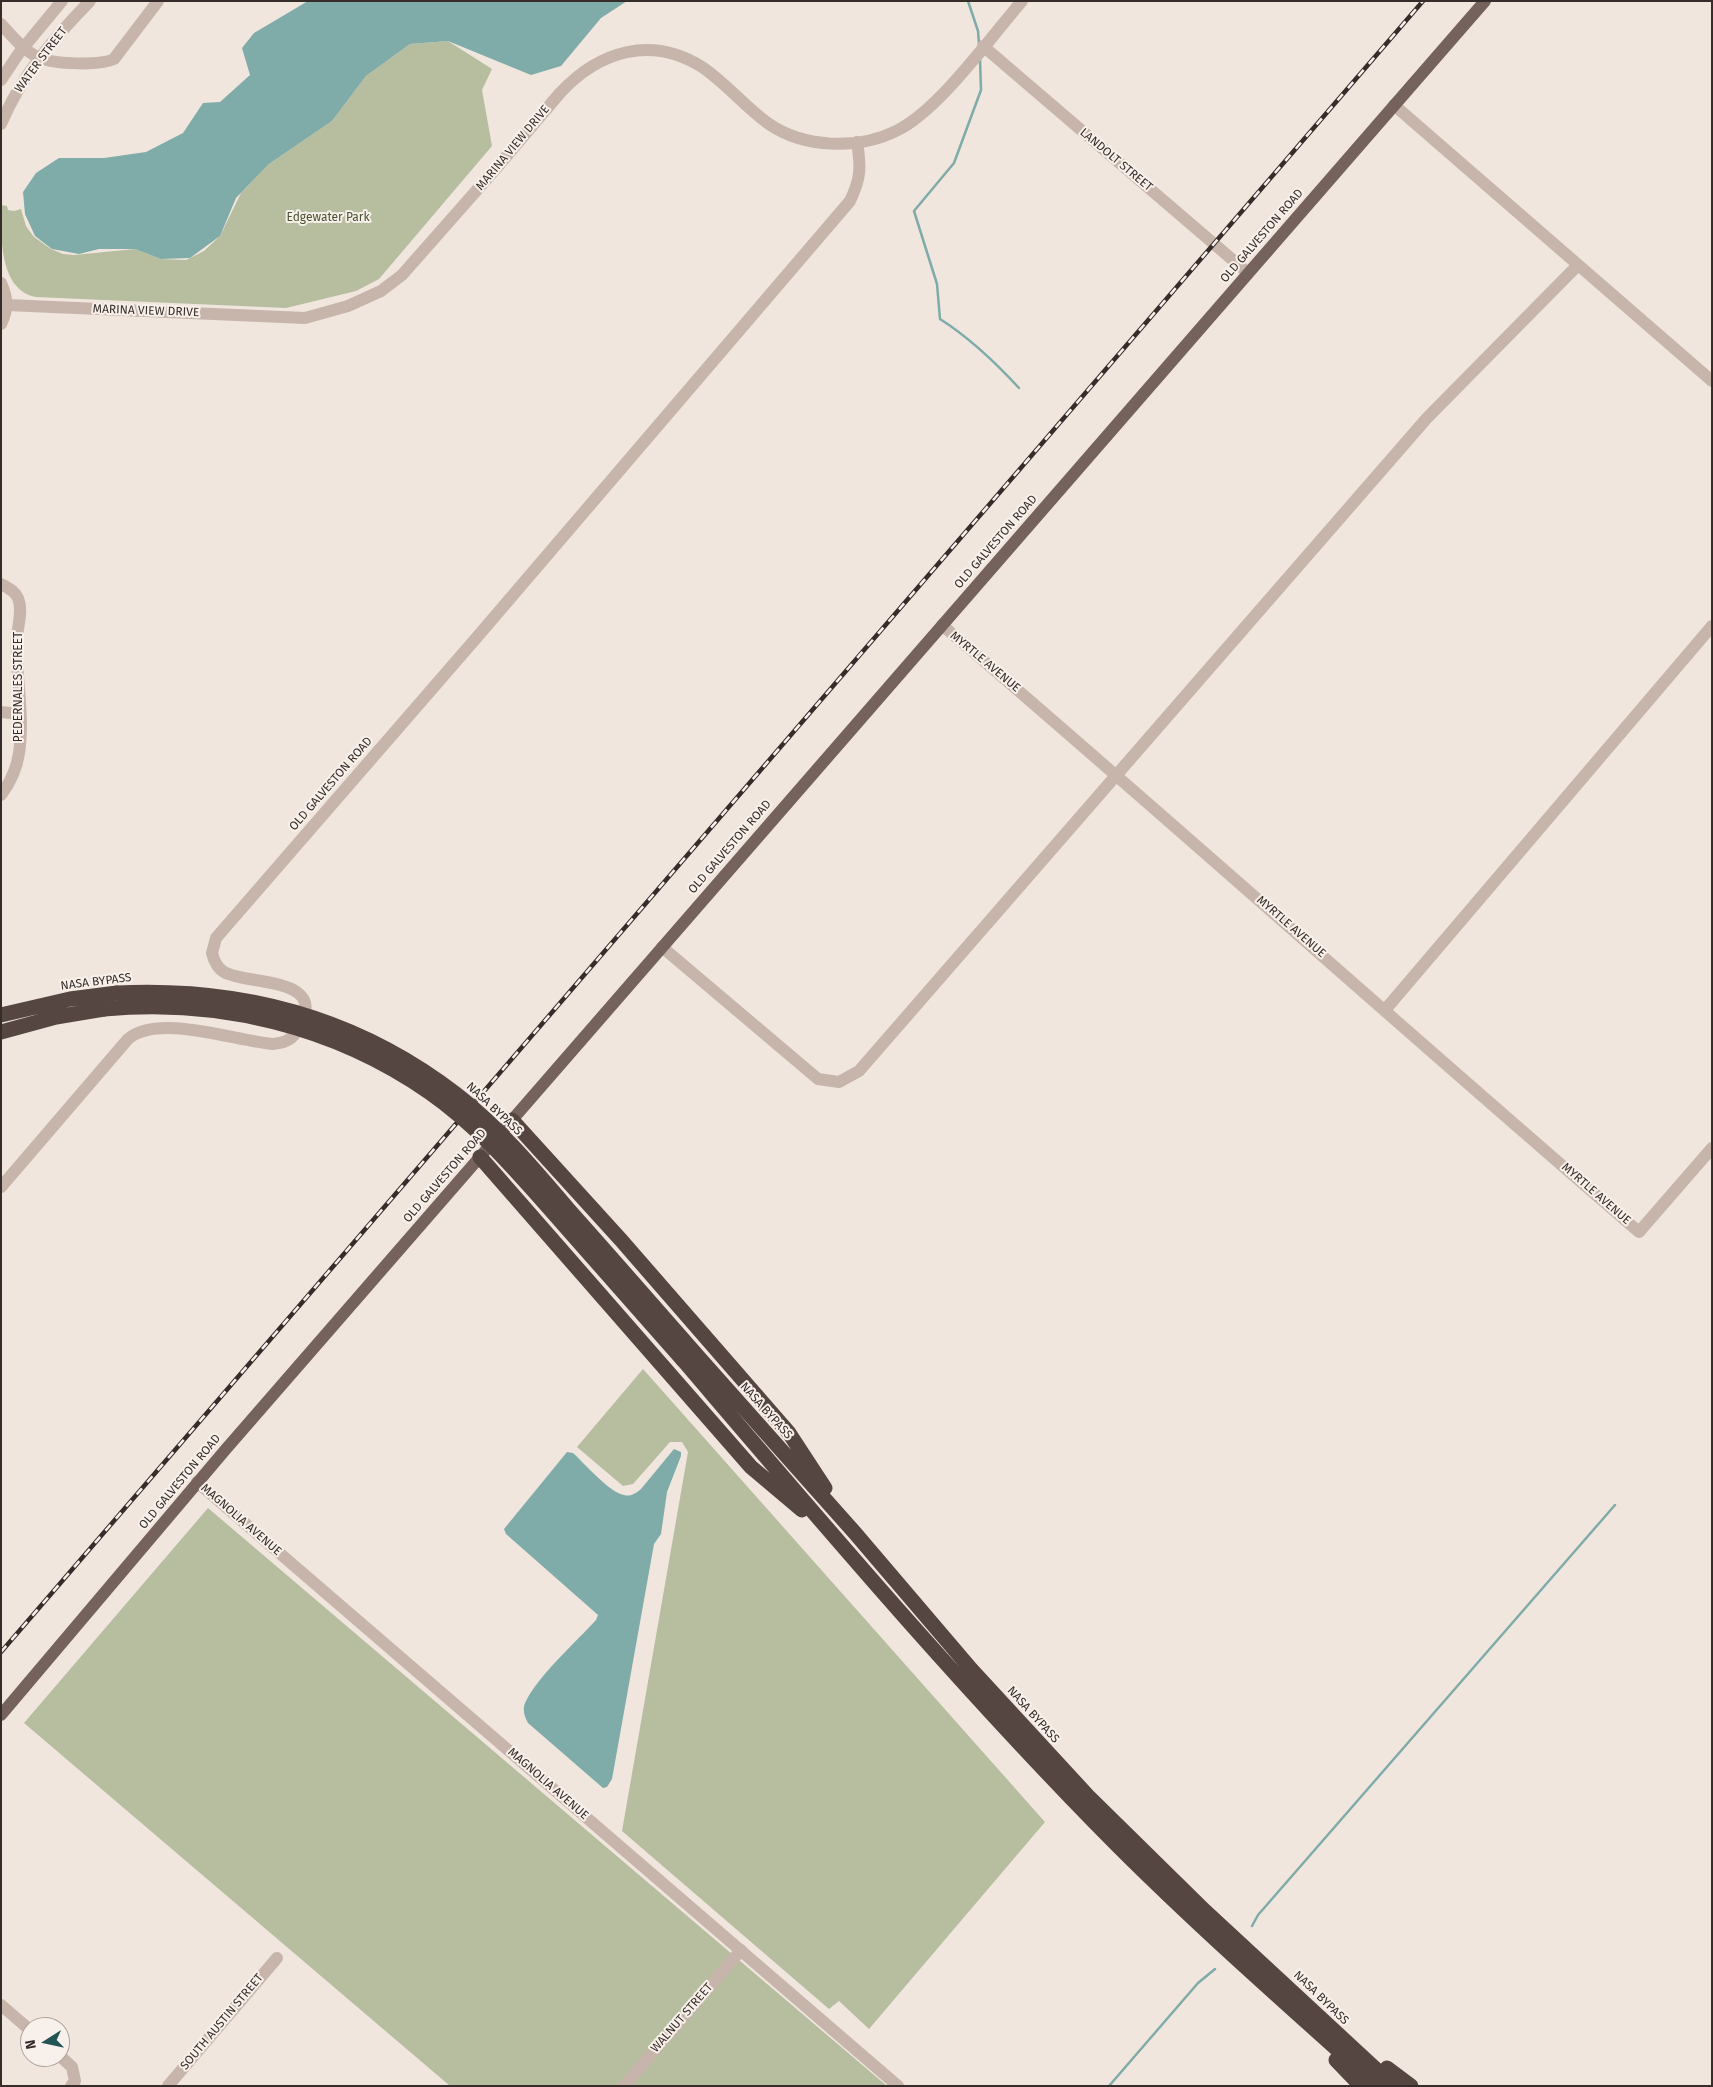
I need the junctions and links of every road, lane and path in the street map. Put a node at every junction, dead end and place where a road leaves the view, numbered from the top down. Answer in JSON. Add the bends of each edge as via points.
{"nodes":[{"id":1,"x":62,"y":1,"type":"edge"},
{"id":2,"x":90,"y":1,"type":"edge"},
{"id":3,"x":158,"y":1,"type":"edge"},
{"id":4,"x":1022,"y":1,"type":"edge"},
{"id":5,"x":1484,"y":1,"type":"edge"},
{"id":6,"x":1,"y":24,"type":"edge"},
{"id":7,"x":983,"y":46,"type":"junction"},
{"id":8,"x":24,"y":47,"type":"junction"},
{"id":9,"x":40,"y":58,"type":"junction"},
{"id":10,"x":1,"y":80,"type":"edge"},
{"id":11,"x":1394,"y":105,"type":"junction"},
{"id":12,"x":1,"y":124,"type":"edge"},
{"id":13,"x":857,"y":142,"type":"junction"},
{"id":14,"x":1577,"y":266,"type":"junction"},
{"id":15,"x":1248,"y":273,"type":"junction"},
{"id":16,"x":1,"y":284,"type":"edge"},
{"id":17,"x":7,"y":305,"type":"junction"},
{"id":18,"x":1,"y":324,"type":"edge"},
{"id":19,"x":1712,"y":381,"type":"edge"},
{"id":20,"x":1,"y":584,"type":"edge"},
{"id":21,"x":942,"y":625,"type":"junction"},
{"id":22,"x":1712,"y":626,"type":"edge"},
{"id":23,"x":1,"y":712,"type":"edge"},
{"id":24,"x":20,"y":714,"type":"junction"},
{"id":25,"x":1117,"y":774,"type":"junction"},
{"id":26,"x":1,"y":795,"type":"edge"},
{"id":27,"x":662,"y":947,"type":"junction"},
{"id":28,"x":1385,"y":1010,"type":"junction"},
{"id":29,"x":1,"y":1015,"type":"edge"},
{"id":30,"x":1,"y":1032,"type":"edge"},
{"id":31,"x":512,"y":1120,"type":"junction"},
{"id":32,"x":1712,"y":1148,"type":"edge"},
{"id":33,"x":480,"y":1157,"type":"junction"},
{"id":34,"x":1,"y":1187,"type":"edge"},
{"id":35,"x":621,"y":1240,"type":"junction"},
{"id":36,"x":586,"y":1280,"type":"junction"},
{"id":37,"x":688,"y":1356,"type":"junction"},
{"id":38,"x":197,"y":1482,"type":"junction"},
{"id":39,"x":855,"y":1533,"type":"junction"},
{"id":40,"x":835,"y":1538,"type":"junction"},
{"id":41,"x":1,"y":1715,"type":"edge"},
{"id":42,"x":741,"y":1950,"type":"junction"},
{"id":43,"x":276,"y":1958,"type":"dead end"},
{"id":44,"x":1237,"y":1959,"type":"junction"},
{"id":45,"x":1289,"y":1987,"type":"junction"},
{"id":46,"x":1,"y":2005,"type":"edge"},
{"id":47,"x":20,"y":2021,"type":"edge"},
{"id":48,"x":70,"y":2065,"type":"edge"},
{"id":49,"x":71,"y":2086,"type":"edge"},
{"id":50,"x":168,"y":2086,"type":"edge"},
{"id":51,"x":624,"y":2086,"type":"edge"},
{"id":52,"x":898,"y":2086,"type":"edge"},
{"id":53,"x":1361,"y":2086,"type":"edge"},
{"id":54,"x":1378,"y":2086,"type":"edge"},
{"id":55,"x":1394,"y":2086,"type":"edge"},
{"id":56,"x":1411,"y":2086,"type":"edge"}],
"edges":[{"from":1,"to":8,"type":"street","name":"WATER STREET"},
{"from":2,"to":9,"type":"street","name":"WATER STREET"},
{"from":3,"to":9,"type":"street","via":[[114,59],[87,64]]},
{"from":4,"to":7,"type":"street"},
{"from":5,"to":11,"type":"main road","name":"OLD GALVESTON ROAD"},
{"from":6,"to":8,"type":"street"},
{"from":7,"to":13,"type":"street","name":"MARINA VIEW DRIVE","via":[[920,115],[896,131]]},
{"from":7,"to":15,"type":"street","name":"LANDOLT STREET"},
{"from":8,"to":9,"type":"street"},
{"from":8,"to":10,"type":"street","name":"WATER STREET"},
{"from":9,"to":12,"type":"street","name":"WATER STREET","via":[[23,80]]},
{"from":11,"to":14,"type":"street"},
{"from":11,"to":15,"type":"main road","name":"OLD GALVESTON ROAD"},
{"from":13,"to":17,"type":"street","name":"MARINA VIEW DRIVE","via":[[817,142],[788,134],[770,124],[689,60],[653,50],[625,52],[596,62],[571,81],[411,267],[389,286],[348,306],[305,318]]},
{"from":13,"to":34,"type":"street","name":"OLD GALVESTON ROAD","via":[[859,180],[850,201],[216,938],[212,953],[220,969],[230,975],[282,984],[300,996],[304,1010],[293,1036],[273,1044],[166,1029],[139,1032],[128,1040]]},
{"from":14,"to":19,"type":"street"},
{"from":14,"to":25,"type":"street","via":[[1426,418]]},
{"from":15,"to":21,"type":"main road","name":"OLD GALVESTON ROAD"},
{"from":16,"to":17,"type":"street"},
{"from":17,"to":18,"type":"street"},
{"from":20,"to":24,"type":"street","name":"PEDERNALES STREET","via":[[13,590],[19,604],[17,664]]},
{"from":21,"to":25,"type":"street","name":"MYRTLE AVENUE"},
{"from":21,"to":27,"type":"main road","name":"OLD GALVESTON ROAD"},
{"from":22,"to":28,"type":"street"},
{"from":23,"to":24,"type":"street"},
{"from":24,"to":26,"type":"street","name":"PEDERNALES STREET","via":[[15,770]]},
{"from":25,"to":27,"type":"street","via":[[859,1070],[839,1082],[818,1079]]},
{"from":25,"to":28,"type":"street","name":"MYRTLE AVENUE"},
{"from":27,"to":31,"type":"main road","name":"OLD GALVESTON ROAD"},
{"from":28,"to":32,"type":"street","name":"MYRTLE AVENUE","via":[[1430,1053],[1639,1232]]},
{"from":29,"to":37,"type":"highway","name":"NASA BYPASS","bridge":true,"via":[[70,999],[117,993],[205,993],[280,1007],[339,1027],[404,1059],[458,1095],[505,1138]]},
{"from":30,"to":37,"type":"highway","name":"NASA BYPASS","bridge":true,"via":[[56,1017],[104,1009],[180,1006],[250,1016],[304,1030],[366,1055],[407,1078],[452,1110],[501,1156]]},
{"from":31,"to":33,"type":"main road","name":"OLD GALVESTON ROAD"},
{"from":31,"to":35,"type":"highway"},
{"from":33,"to":36,"type":"highway"},
{"from":33,"to":38,"type":"main road","name":"OLD GALVESTON ROAD"},
{"from":35,"to":36,"type":"highway","via":[[594,1250],[587,1261]]},
{"from":35,"to":39,"type":"highway","via":[[789,1433]]},
{"from":36,"to":40,"type":"highway","via":[[751,1468]]},
{"from":37,"to":39,"type":"highway","name":"NASA BYPASS"},
{"from":37,"to":40,"type":"highway","name":"NASA BYPASS"},
{"from":38,"to":41,"type":"main road","name":"OLD GALVESTON ROAD"},
{"from":38,"to":42,"type":"street","name":"MAGNOLIA AVENUE"},
{"from":39,"to":45,"type":"highway","name":"NASA BYPASS","via":[[978,1676],[1088,1796],[1199,1905]]},
{"from":40,"to":44,"type":"highway","name":"NASA BYPASS","via":[[1079,1806]]},
{"from":42,"to":51,"type":"street","name":"WALNUT STREET"},
{"from":42,"to":52,"type":"street","name":"MAGNOLIA AVENUE"},
{"from":43,"to":50,"type":"street","name":"SOUTH AUSTIN STREET"},
{"from":44,"to":53,"type":"highway"},
{"from":44,"to":54,"type":"highway","name":"NASA BYPASS"},
{"from":45,"to":55,"type":"highway","name":"NASA BYPASS"},
{"from":45,"to":56,"type":"highway"},
{"from":46,"to":47,"type":"street"},
{"from":48,"to":49,"type":"street","via":[[75,2081]]}]}
